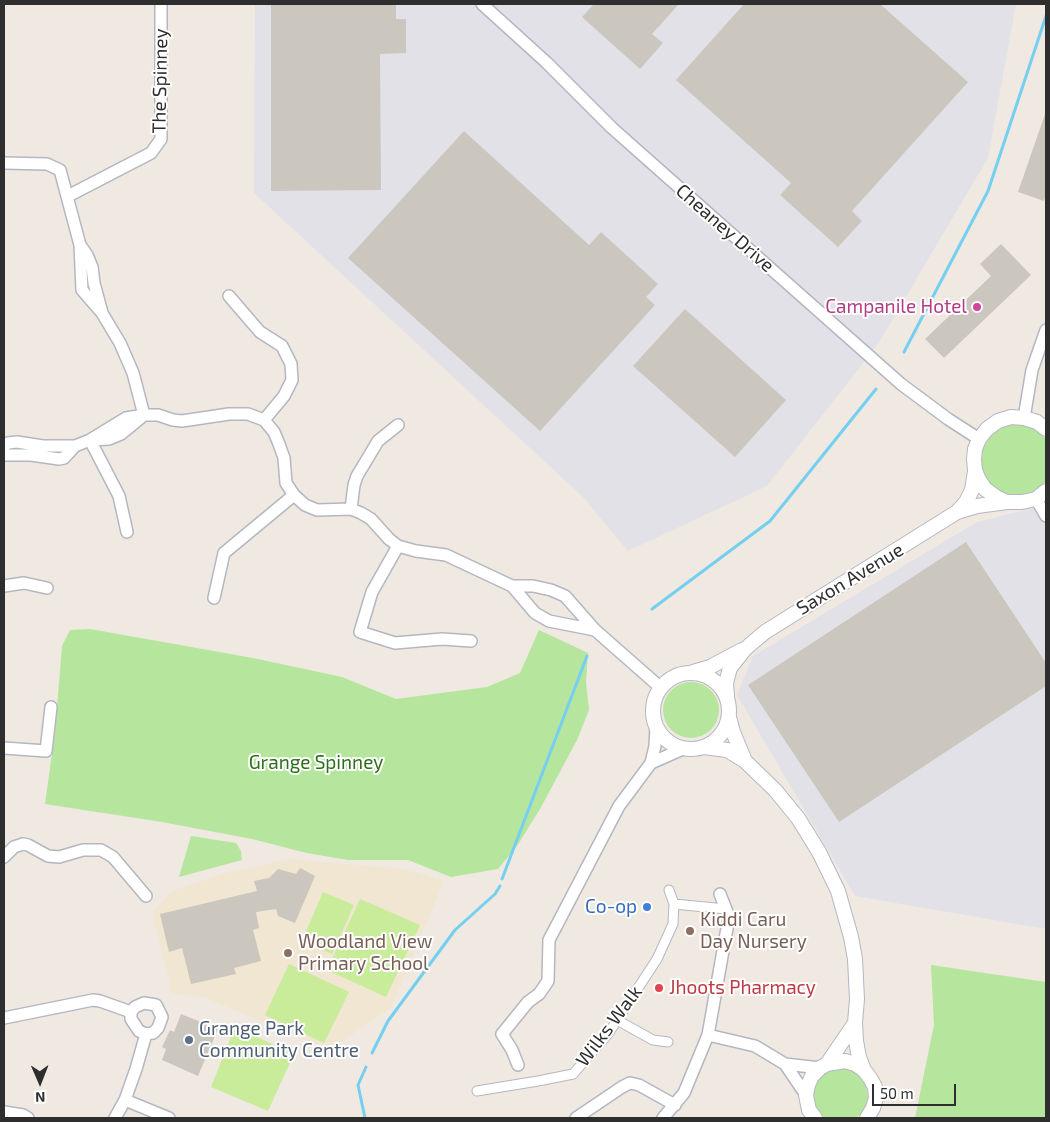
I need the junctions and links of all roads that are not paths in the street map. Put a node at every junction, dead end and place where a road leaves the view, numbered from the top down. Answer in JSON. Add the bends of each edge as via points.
{"nodes":[{"id":1,"x":161,"y":4,"type":"edge"},
{"id":2,"x":482,"y":4,"type":"edge"},
{"id":3,"x":4,"y":164,"type":"edge"},
{"id":4,"x":68,"y":196,"type":"junction"},
{"id":5,"x":229,"y":296,"type":"dead end"},
{"id":6,"x":1046,"y":330,"type":"edge"},
{"id":7,"x":144,"y":415,"type":"junction"},
{"id":8,"x":1024,"y":418,"type":"junction"},
{"id":9,"x":264,"y":420,"type":"junction"},
{"id":10,"x":398,"y":425,"type":"dead end"},
{"id":11,"x":1046,"y":429,"type":"edge"},
{"id":12,"x":979,"y":439,"type":"junction"},
{"id":13,"x":90,"y":440,"type":"junction"},
{"id":14,"x":4,"y":446,"type":"edge"},
{"id":15,"x":75,"y":446,"type":"junction"},
{"id":16,"x":4,"y":455,"type":"edge"},
{"id":17,"x":975,"y":470,"type":"junction"},
{"id":18,"x":294,"y":495,"type":"junction"},
{"id":19,"x":1041,"y":495,"type":"edge"},
{"id":20,"x":1007,"y":502,"type":"junction"},
{"id":21,"x":351,"y":509,"type":"junction"},
{"id":22,"x":957,"y":512,"type":"junction"},
{"id":23,"x":1046,"y":516,"type":"edge"},
{"id":24,"x":127,"y":532,"type":"dead end"},
{"id":25,"x":398,"y":546,"type":"junction"},
{"id":26,"x":4,"y":586,"type":"edge"},
{"id":27,"x":512,"y":586,"type":"junction"},
{"id":28,"x":47,"y":588,"type":"dead end"},
{"id":29,"x":214,"y":598,"type":"dead end"},
{"id":30,"x":595,"y":630,"type":"junction"},
{"id":31,"x":471,"y":641,"type":"dead end"},
{"id":32,"x":745,"y":649,"type":"junction"},
{"id":33,"x":691,"y":672,"type":"junction"},
{"id":34,"x":661,"y":688,"type":"junction"},
{"id":35,"x":727,"y":696,"type":"junction"},
{"id":36,"x":51,"y":707,"type":"dead end"},
{"id":37,"x":729,"y":716,"type":"junction"},
{"id":38,"x":656,"y":726,"type":"junction"},
{"id":39,"x":704,"y":747,"type":"junction"},
{"id":40,"x":4,"y":748,"type":"edge"},
{"id":41,"x":685,"y":748,"type":"junction"},
{"id":42,"x":745,"y":761,"type":"junction"},
{"id":43,"x":651,"y":763,"type":"junction"},
{"id":44,"x":4,"y":857,"type":"edge"},
{"id":45,"x":668,"y":890,"type":"dead end"},
{"id":46,"x":720,"y":894,"type":"dead end"},
{"id":47,"x":146,"y":896,"type":"dead end"},
{"id":48,"x":674,"y":904,"type":"junction"},
{"id":49,"x":726,"y":908,"type":"junction"},
{"id":50,"x":131,"y":1012,"type":"junction"},
{"id":51,"x":4,"y":1018,"type":"edge"},
{"id":52,"x":617,"y":1020,"type":"junction"},
{"id":53,"x":855,"y":1023,"type":"junction"},
{"id":54,"x":146,"y":1034,"type":"junction"},
{"id":55,"x":708,"y":1035,"type":"junction"},
{"id":56,"x":668,"y":1042,"type":"dead end"},
{"id":57,"x":785,"y":1064,"type":"junction"},
{"id":58,"x":518,"y":1065,"type":"dead end"},
{"id":59,"x":824,"y":1066,"type":"junction"},
{"id":60,"x":864,"y":1070,"type":"junction"},
{"id":61,"x":477,"y":1091,"type":"dead end"},
{"id":62,"x":806,"y":1099,"type":"junction"},
{"id":63,"x":124,"y":1100,"type":"junction"},
{"id":64,"x":675,"y":1105,"type":"junction"},
{"id":65,"x":4,"y":1112,"type":"edge"},
{"id":66,"x":28,"y":1118,"type":"edge"},
{"id":67,"x":115,"y":1118,"type":"edge"},
{"id":68,"x":169,"y":1118,"type":"edge"},
{"id":69,"x":576,"y":1118,"type":"edge"},
{"id":70,"x":663,"y":1118,"type":"edge"},
{"id":71,"x":802,"y":1118,"type":"edge"},
{"id":72,"x":815,"y":1118,"type":"edge"},
{"id":73,"x":867,"y":1118,"type":"edge"}],
"edges":[{"from":1,"to":4,"type":"street","name":"The Spinney","via":[[161,139],[151,153]]},
{"from":2,"to":12,"type":"street","name":"Cheaney Drive","via":[[612,128],[901,384]]},
{"from":3,"to":4,"type":"street","via":[[47,164],[60,170]]},
{"from":4,"to":7,"type":"street","via":[[80,245],[82,290],[102,313],[120,343],[133,373]]},
{"from":5,"to":9,"type":"street","via":[[260,332],[282,346],[292,364],[292,380],[284,396]]},
{"from":6,"to":8,"type":"street","via":[[1032,370]]},
{"from":7,"to":9,"type":"street","via":[[182,421],[248,414]]},
{"from":7,"to":13,"type":"street","via":[[126,418]]},
{"from":8,"to":11,"type":"street"},
{"from":8,"to":12,"type":"street","via":[[998,421]]},
{"from":9,"to":18,"type":"street","via":[[274,432],[284,458],[286,483]]},
{"from":10,"to":21,"type":"street","via":[[378,441],[357,476]]},
{"from":12,"to":17,"type":"street","name":"Saxon Avenue"},
{"from":13,"to":15,"type":"street"},
{"from":13,"to":24,"type":"street","via":[[119,496]]},
{"from":14,"to":15,"type":"street","via":[[17,442]]},
{"from":15,"to":16,"type":"street","via":[[64,458],[58,459]]},
{"from":17,"to":20,"type":"street","via":[[985,489]]},
{"from":17,"to":22,"type":"street","name":"Saxon Avenue","via":[[972,490]]},
{"from":18,"to":21,"type":"street","via":[[317,510]]},
{"from":18,"to":29,"type":"street","via":[[224,553]]},
{"from":19,"to":20,"type":"street","name":"Saxon Avenue","via":[[1022,502]]},
{"from":19,"to":23,"type":"street"},
{"from":20,"to":22,"type":"street","name":"Saxon Avenue"},
{"from":21,"to":25,"type":"street","via":[[372,520]]},
{"from":22,"to":32,"type":"street","name":"Saxon Avenue","via":[[773,626]]},
{"from":25,"to":27,"type":"street","via":[[446,555]]},
{"from":25,"to":31,"type":"street","via":[[372,592],[360,632],[395,643],[442,639]]},
{"from":26,"to":28,"type":"street","via":[[24,583]]},
{"from":27,"to":30,"type":"street","via":[[535,613],[548,621]]},
{"from":27,"to":30,"type":"street","via":[[534,586],[565,596]]},
{"from":30,"to":34,"type":"street"},
{"from":32,"to":33,"type":"street","name":"Saxon Avenue","via":[[710,667]]},
{"from":32,"to":35,"type":"street","name":"Saxon Avenue","via":[[730,668]]},
{"from":33,"to":34,"type":"street","via":[[669,679]]},
{"from":33,"to":35,"type":"street","via":[[713,680]]},
{"from":34,"to":38,"type":"street","via":[[653,713]]},
{"from":35,"to":37,"type":"street"},
{"from":36,"to":40,"type":"street","via":[[46,751]]},
{"from":37,"to":39,"type":"street","via":[[720,736]]},
{"from":37,"to":42,"type":"street"},
{"from":38,"to":41,"type":"street","via":[[673,744]]},
{"from":38,"to":43,"type":"street"},
{"from":39,"to":41,"type":"street"},
{"from":39,"to":42,"type":"street","via":[[727,750]]},
{"from":41,"to":43,"type":"street"},
{"from":42,"to":53,"type":"street","via":[[798,818],[838,890],[855,959]]},
{"from":43,"to":58,"type":"street","via":[[619,806],[549,940],[548,981],[502,1034]]},
{"from":44,"to":47,"type":"street","via":[[14,847],[24,844],[48,856],[59,857],[83,850],[101,850],[113,857]]},
{"from":45,"to":48,"type":"street"},
{"from":46,"to":49,"type":"street"},
{"from":48,"to":49,"type":"street"},
{"from":48,"to":52,"type":"street","name":"Wilks Walk","via":[[673,924],[657,960]]},
{"from":49,"to":55,"type":"street","via":[[729,917]]},
{"from":50,"to":51,"type":"street","via":[[93,1000]]},
{"from":50,"to":54,"type":"street","via":[[135,1025]]},
{"from":50,"to":54,"type":"street","via":[[144,1003],[156,1005],[162,1017],[161,1024],[153,1033]]},
{"from":52,"to":56,"type":"street","via":[[652,1040]]},
{"from":52,"to":61,"type":"street","name":"Wilks Walk","via":[[573,1074]]},
{"from":53,"to":59,"type":"street"},
{"from":53,"to":60,"type":"street"},
{"from":54,"to":63,"type":"street"},
{"from":55,"to":57,"type":"street","via":[[755,1046]]},
{"from":55,"to":64,"type":"street","via":[[684,1092]]},
{"from":57,"to":59,"type":"street"},
{"from":57,"to":62,"type":"street"},
{"from":59,"to":60,"type":"street","via":[[845,1061]]},
{"from":59,"to":62,"type":"street","via":[[812,1076]]},
{"from":60,"to":73,"type":"street","via":[[872,1082],[876,1098]]},
{"from":62,"to":71,"type":"street"},
{"from":62,"to":72,"type":"street"},
{"from":63,"to":67,"type":"street"},
{"from":63,"to":68,"type":"street"},
{"from":64,"to":69,"type":"street","via":[[639,1084],[630,1083]]},
{"from":64,"to":70,"type":"street"},
{"from":65,"to":66,"type":"street"}]}
